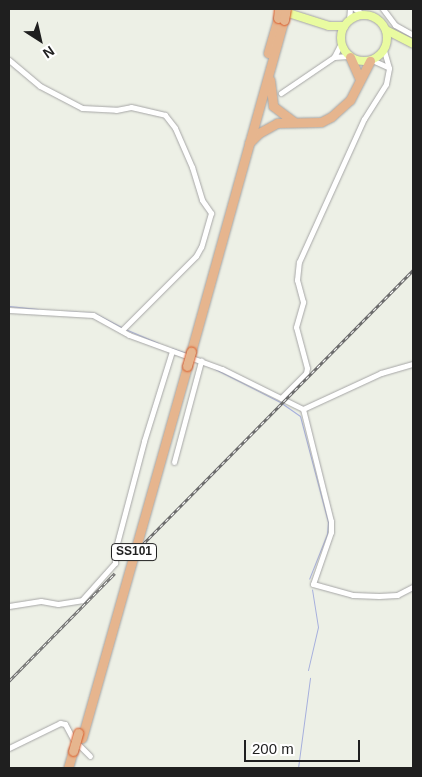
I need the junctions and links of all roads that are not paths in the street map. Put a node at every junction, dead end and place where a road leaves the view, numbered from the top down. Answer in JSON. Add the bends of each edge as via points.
{"nodes":[{"id":1,"x":286,"y":9,"type":"edge"},
{"id":2,"x":350,"y":9,"type":"edge"},
{"id":3,"x":355,"y":9,"type":"edge"},
{"id":4,"x":383,"y":9,"type":"edge"},
{"id":5,"x":279,"y":14,"type":"edge"},
{"id":6,"x":364,"y":15,"type":"junction"},
{"id":7,"x":347,"y":23,"type":"junction"},
{"id":8,"x":329,"y":26,"type":"junction"},
{"id":9,"x":386,"y":30,"type":"junction"},
{"id":10,"x":413,"y":35,"type":"edge"},
{"id":11,"x":403,"y":40,"type":"junction"},
{"id":12,"x":341,"y":41,"type":"junction"},
{"id":13,"x":413,"y":44,"type":"edge"},
{"id":14,"x":384,"y":49,"type":"junction"},
{"id":15,"x":274,"y":52,"type":"junction"},
{"id":16,"x":349,"y":56,"type":"junction"},
{"id":17,"x":334,"y":57,"type":"junction"},
{"id":18,"x":9,"y":60,"type":"edge"},
{"id":19,"x":371,"y":60,"type":"junction"},
{"id":20,"x":389,"y":68,"type":"junction"},
{"id":21,"x":359,"y":77,"type":"junction"},
{"id":22,"x":282,"y":93,"type":"dead end"},
{"id":23,"x":300,"y":123,"type":"junction"},
{"id":24,"x":246,"y":148,"type":"junction"},
{"id":25,"x":9,"y":310,"type":"edge"},
{"id":26,"x":123,"y":328,"type":"junction"},
{"id":27,"x":172,"y":351,"type":"junction"},
{"id":28,"x":188,"y":351,"type":"junction"},
{"id":29,"x":201,"y":361,"type":"junction"},
{"id":30,"x":413,"y":364,"type":"edge"},
{"id":31,"x":281,"y":398,"type":"junction"},
{"id":32,"x":303,"y":409,"type":"junction"},
{"id":33,"x":174,"y":462,"type":"dead end"},
{"id":34,"x":413,"y":587,"type":"edge"},
{"id":35,"x":9,"y":606,"type":"edge"},
{"id":36,"x":9,"y":748,"type":"edge"},
{"id":37,"x":75,"y":753,"type":"junction"},
{"id":38,"x":90,"y":756,"type":"dead end"},
{"id":39,"x":68,"y":768,"type":"edge"},
{"id":40,"x":73,"y":768,"type":"edge"}],
"edges":[{"from":1,"to":5,"type":"highway","number":"SS101","bridge":true},
{"from":2,"to":7,"type":"street"},
{"from":3,"to":6,"type":"street"},
{"from":4,"to":10,"type":"street","via":[[395,25]]},
{"from":5,"to":8,"type":"main road"},
{"from":5,"to":15,"type":"highway","number":"SS101"},
{"from":5,"to":28,"type":"highway","number":"SS101"},
{"from":6,"to":7,"type":"main road"},
{"from":6,"to":9,"type":"main road","via":[[380,21]]},
{"from":7,"to":8,"type":"main road"},
{"from":7,"to":12,"type":"main road"},
{"from":8,"to":12,"type":"main road"},
{"from":9,"to":11,"type":"main road"},
{"from":9,"to":14,"type":"main road"},
{"from":11,"to":13,"type":"main road"},
{"from":11,"to":14,"type":"main road"},
{"from":12,"to":16,"type":"main road"},
{"from":12,"to":17,"type":"street"},
{"from":14,"to":19,"type":"main road"},
{"from":14,"to":20,"type":"street"},
{"from":15,"to":23,"type":"highway","via":[[269,84],[273,106],[288,119]]},
{"from":15,"to":24,"type":"highway","number":"SS101"},
{"from":16,"to":17,"type":"street"},
{"from":16,"to":19,"type":"main road"},
{"from":16,"to":21,"type":"highway"},
{"from":17,"to":22,"type":"street"},
{"from":18,"to":26,"type":"street","via":[[40,86],[82,108],[116,110],[131,106],[165,115],[175,128],[192,167],[202,200],[211,213],[201,247],[196,256]]},
{"from":19,"to":20,"type":"street"},
{"from":19,"to":21,"type":"highway"},
{"from":20,"to":31,"type":"street","via":[[386,84],[364,119],[299,262],[297,280],[302,302],[296,327],[307,368],[306,373]]},
{"from":21,"to":23,"type":"highway","via":[[343,109],[321,122]]},
{"from":23,"to":24,"type":"highway","via":[[285,122],[267,127]]},
{"from":24,"to":28,"type":"highway","number":"SS101"},
{"from":25,"to":26,"type":"street","via":[[92,315]]},
{"from":26,"to":27,"type":"street"},
{"from":27,"to":29,"type":"street"},
{"from":27,"to":35,"type":"street","via":[[142,450],[115,563],[82,600]]},
{"from":28,"to":37,"type":"highway","number":"SS101","bridge":true},
{"from":29,"to":31,"type":"street"},
{"from":29,"to":33,"type":"street"},
{"from":30,"to":32,"type":"street","via":[[381,373]]},
{"from":31,"to":32,"type":"street"},
{"from":32,"to":34,"type":"street","via":[[331,521],[331,532],[313,584],[352,595],[379,596],[397,595]]},
{"from":36,"to":38,"type":"street","via":[[60,723],[65,724],[73,739]]},
{"from":37,"to":39,"type":"highway","number":"SS101"},
{"from":37,"to":40,"type":"highway","number":"SS101"}]}
